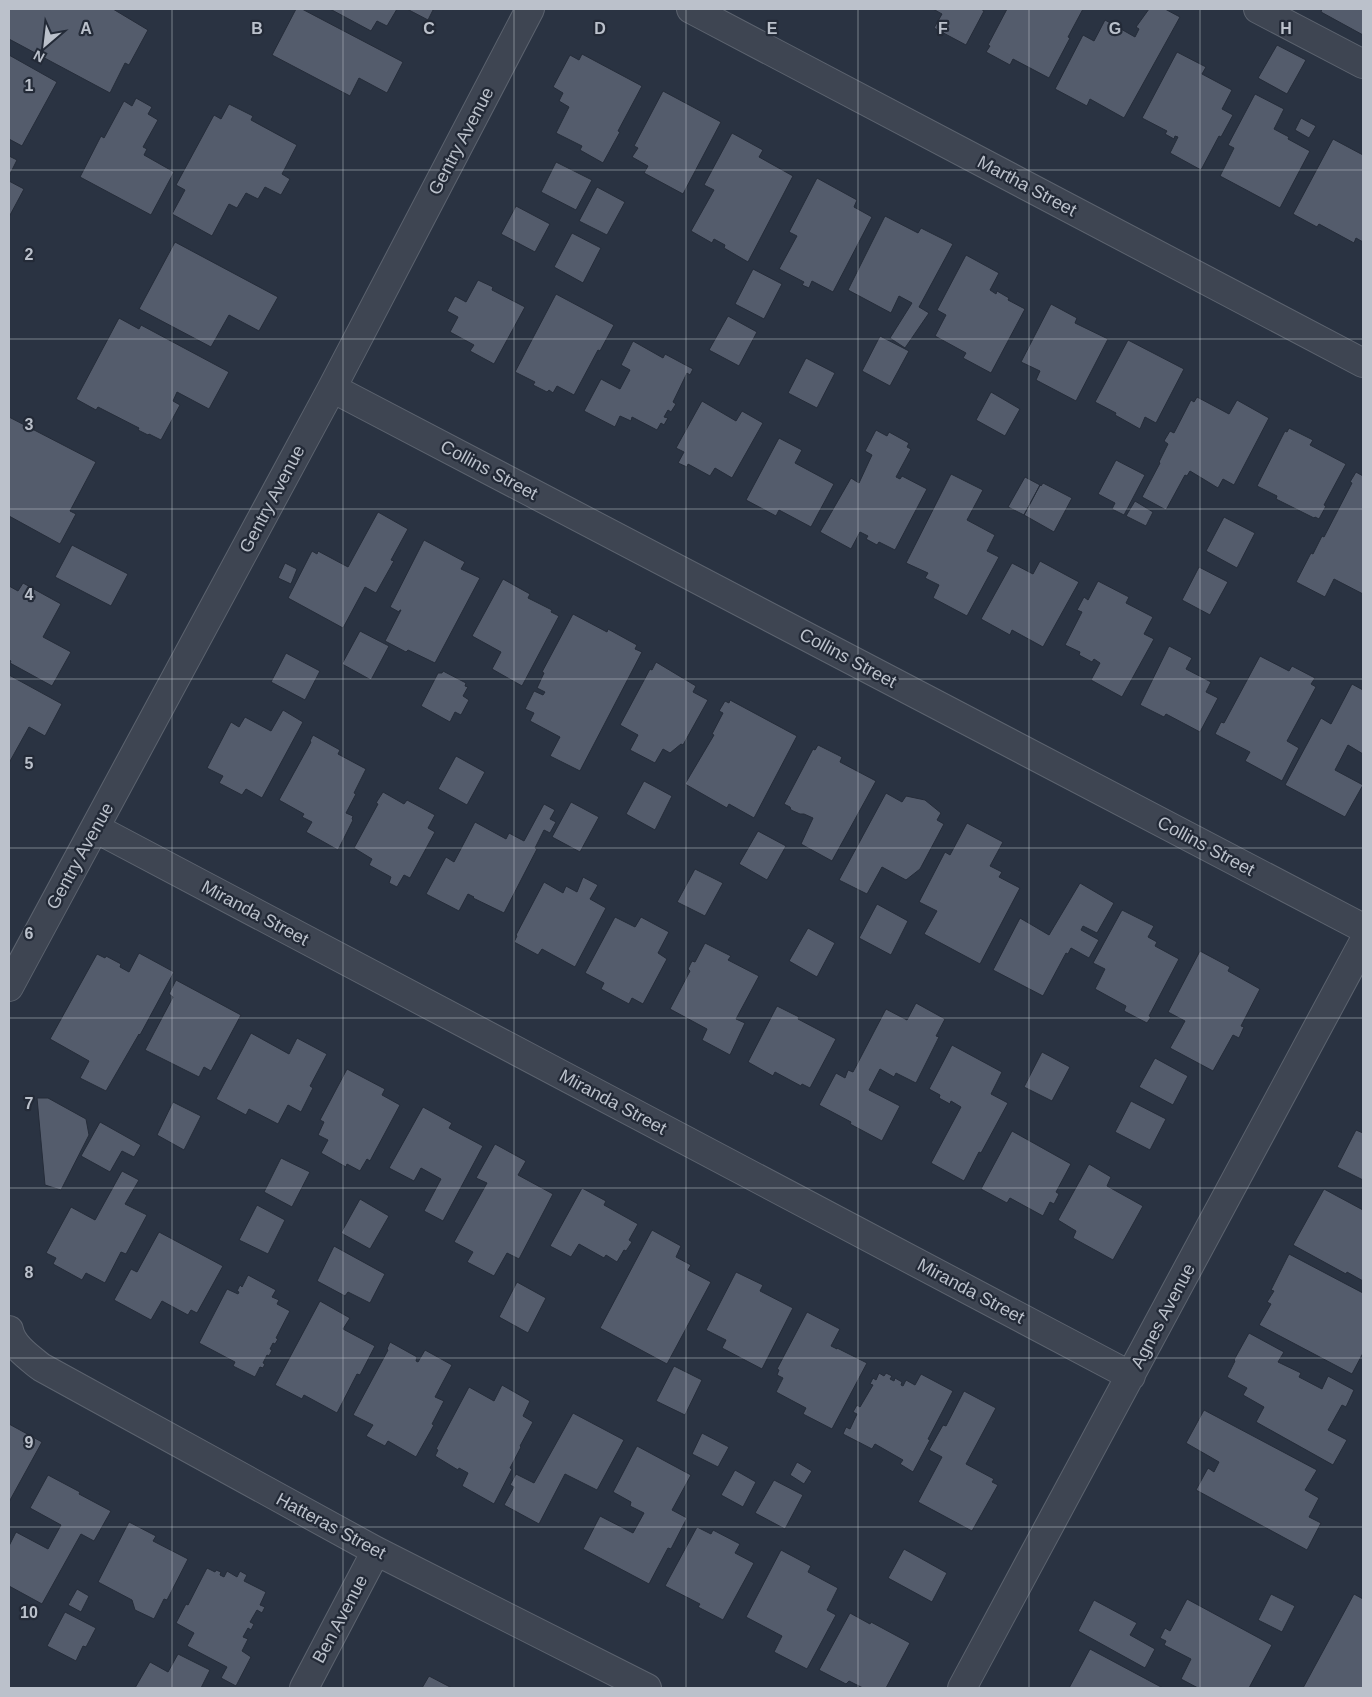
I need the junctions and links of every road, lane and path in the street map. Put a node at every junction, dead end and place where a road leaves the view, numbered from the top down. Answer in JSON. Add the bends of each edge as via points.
{"nodes":[{"id":1,"x":530,"y":9,"type":"edge"},
{"id":2,"x":691,"y":9,"type":"edge"},
{"id":3,"x":1258,"y":9,"type":"edge"},
{"id":4,"x":1363,"y":64,"type":"edge"},
{"id":5,"x":1363,"y":363,"type":"edge"},
{"id":6,"x":332,"y":388,"type":"junction"},
{"id":7,"x":95,"y":828,"type":"junction"},
{"id":8,"x":1363,"y":928,"type":"edge"},
{"id":9,"x":1363,"y":943,"type":"edge"},
{"id":10,"x":9,"y":987,"type":"edge"},
{"id":11,"x":15,"y":1340,"type":"edge"},
{"id":12,"x":1131,"y":1376,"type":"junction"},
{"id":13,"x":376,"y":1551,"type":"junction"},
{"id":14,"x":304,"y":1688,"type":"edge"},
{"id":15,"x":647,"y":1688,"type":"edge"},
{"id":16,"x":962,"y":1688,"type":"edge"}],
"edges":[{"from":1,"to":6,"type":"street","name":"Gentry Avenue"},
{"from":2,"to":5,"type":"street","name":"Martha Street"},
{"from":3,"to":4,"type":"street"},
{"from":6,"to":7,"type":"street","name":"Gentry Avenue"},
{"from":6,"to":8,"type":"street","name":"Collins Street"},
{"from":7,"to":10,"type":"street","name":"Gentry Avenue"},
{"from":7,"to":12,"type":"street","name":"Miranda Street"},
{"from":9,"to":12,"type":"street","name":"Agnes Avenue"},
{"from":11,"to":13,"type":"street","name":"Hatteras Street","via":[[41,1367]]},
{"from":12,"to":16,"type":"street","name":"Agnes Avenue"},
{"from":13,"to":14,"type":"street","name":"Ben Avenue"},
{"from":13,"to":15,"type":"street","name":"Hatteras Street"}]}
